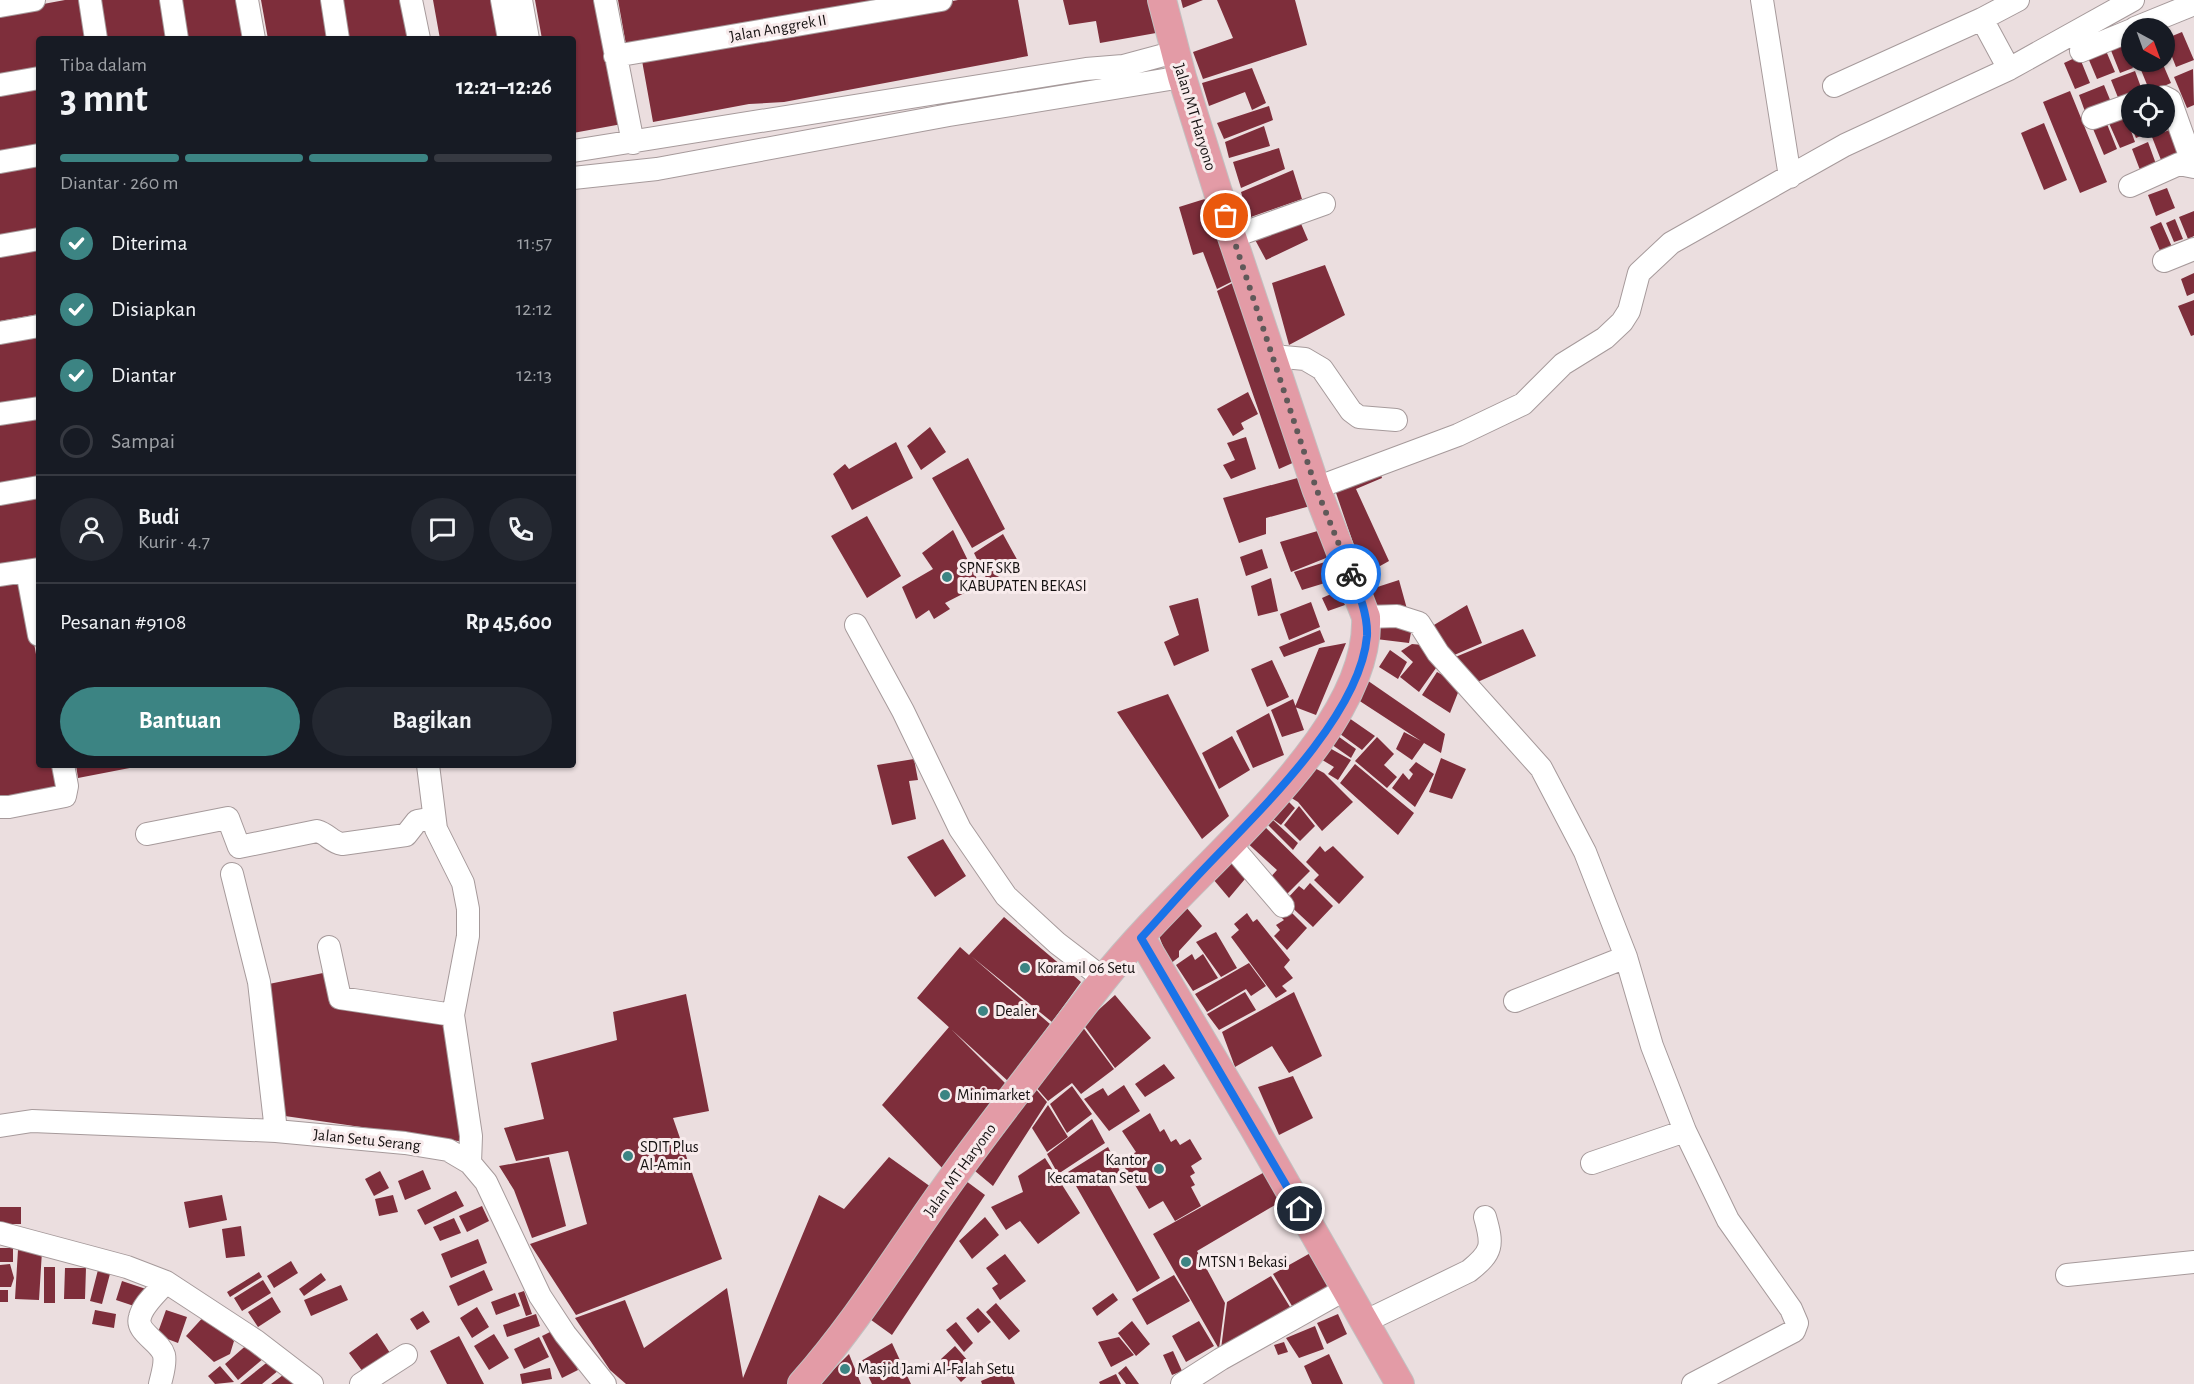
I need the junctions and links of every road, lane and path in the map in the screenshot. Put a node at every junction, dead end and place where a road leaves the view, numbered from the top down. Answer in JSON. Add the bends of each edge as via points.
{"nodes":[{"id":1,"x":34,"y":0,"type":"edge"},
{"id":2,"x":90,"y":0,"type":"edge"},
{"id":3,"x":171,"y":0,"type":"edge"},
{"id":4,"x":247,"y":0,"type":"edge"},
{"id":5,"x":332,"y":0,"type":"edge"},
{"id":6,"x":411,"y":0,"type":"edge"},
{"id":7,"x":502,"y":0,"type":"edge"},
{"id":8,"x":521,"y":0,"type":"edge"},
{"id":9,"x":605,"y":0,"type":"edge"},
{"id":10,"x":941,"y":0,"type":"edge"},
{"id":11,"x":1162,"y":0,"type":"edge"},
{"id":12,"x":1762,"y":0,"type":"edge"},
{"id":13,"x":2018,"y":0,"type":"edge"},
{"id":14,"x":2133,"y":0,"type":"edge"},
{"id":15,"x":2194,"y":4,"type":"edge"},
{"id":16,"x":0,"y":6,"type":"edge"},
{"id":17,"x":2160,"y":18,"type":"edge"},
{"id":18,"x":1982,"y":19,"type":"junction"},
{"id":19,"x":2121,"y":34,"type":"edge"},
{"id":20,"x":96,"y":36,"type":"edge"},
{"id":21,"x":177,"y":36,"type":"edge"},
{"id":22,"x":253,"y":36,"type":"edge"},
{"id":23,"x":338,"y":36,"type":"edge"},
{"id":24,"x":418,"y":36,"type":"edge"},
{"id":25,"x":508,"y":36,"type":"edge"},
{"id":26,"x":527,"y":36,"type":"edge"},
{"id":27,"x":2081,"y":51,"type":"dead end"},
{"id":28,"x":615,"y":56,"type":"junction"},
{"id":29,"x":1178,"y":64,"type":"junction"},
{"id":30,"x":2009,"y":69,"type":"junction"},
{"id":31,"x":36,"y":79,"type":"edge"},
{"id":32,"x":0,"y":85,"type":"edge"},
{"id":33,"x":1834,"y":86,"type":"dead end"},
{"id":34,"x":2121,"y":108,"type":"edge"},
{"id":35,"x":2175,"y":114,"type":"edge"},
{"id":36,"x":2093,"y":118,"type":"dead end"},
{"id":37,"x":633,"y":143,"type":"junction"},
{"id":38,"x":576,"y":151,"type":"edge"},
{"id":39,"x":36,"y":156,"type":"edge"},
{"id":40,"x":0,"y":162,"type":"edge"},
{"id":41,"x":2194,"y":167,"type":"edge"},
{"id":42,"x":1790,"y":177,"type":"junction"},
{"id":43,"x":576,"y":178,"type":"edge"},
{"id":44,"x":2130,"y":186,"type":"dead end"},
{"id":45,"x":1324,"y":204,"type":"dead end"},
{"id":46,"x":1232,"y":237,"type":"junction"},
{"id":47,"x":36,"y":240,"type":"edge"},
{"id":48,"x":0,"y":246,"type":"edge"},
{"id":49,"x":2194,"y":249,"type":"edge"},
{"id":50,"x":2164,"y":261,"type":"dead end"},
{"id":51,"x":36,"y":327,"type":"edge"},
{"id":52,"x":0,"y":333,"type":"edge"},
{"id":53,"x":1274,"y":356,"type":"junction"},
{"id":54,"x":36,"y":408,"type":"edge"},
{"id":55,"x":0,"y":414,"type":"edge"},
{"id":56,"x":1396,"y":420,"type":"dead end"},
{"id":57,"x":36,"y":488,"type":"edge"},
{"id":58,"x":1316,"y":488,"type":"junction"},
{"id":59,"x":0,"y":494,"type":"edge"},
{"id":60,"x":33,"y":570,"type":"edge"},
{"id":61,"x":0,"y":575,"type":"edge"},
{"id":62,"x":36,"y":602,"type":"edge"},
{"id":63,"x":1366,"y":617,"type":"junction"},
{"id":64,"x":856,"y":625,"type":"dead end"},
{"id":65,"x":64,"y":768,"type":"edge"},
{"id":66,"x":428,"y":768,"type":"edge"},
{"id":67,"x":0,"y":807,"type":"edge"},
{"id":68,"x":434,"y":818,"type":"junction"},
{"id":69,"x":147,"y":834,"type":"dead end"},
{"id":70,"x":1229,"y":843,"type":"junction"},
{"id":71,"x":232,"y":874,"type":"dead end"},
{"id":72,"x":1283,"y":906,"type":"dead end"},
{"id":73,"x":1141,"y":938,"type":"junction"},
{"id":74,"x":329,"y":947,"type":"dead end"},
{"id":75,"x":1626,"y":957,"type":"junction"},
{"id":76,"x":1104,"y":979,"type":"junction"},
{"id":77,"x":1515,"y":1001,"type":"dead end"},
{"id":78,"x":453,"y":1015,"type":"junction"},
{"id":79,"x":0,"y":1126,"type":"edge"},
{"id":80,"x":276,"y":1131,"type":"junction"},
{"id":81,"x":1685,"y":1131,"type":"junction"},
{"id":82,"x":470,"y":1163,"type":"junction"},
{"id":83,"x":1592,"y":1163,"type":"dead end"},
{"id":84,"x":1485,"y":1216,"type":"dead end"},
{"id":85,"x":0,"y":1233,"type":"edge"},
{"id":86,"x":2194,"y":1262,"type":"edge"},
{"id":87,"x":2067,"y":1275,"type":"dead end"},
{"id":88,"x":166,"y":1282,"type":"junction"},
{"id":89,"x":1346,"y":1290,"type":"junction"},
{"id":90,"x":1364,"y":1322,"type":"junction"},
{"id":91,"x":406,"y":1354,"type":"dead end"},
{"id":92,"x":160,"y":1384,"type":"edge"},
{"id":93,"x":312,"y":1384,"type":"edge"},
{"id":94,"x":361,"y":1384,"type":"edge"},
{"id":95,"x":604,"y":1384,"type":"edge"},
{"id":96,"x":802,"y":1384,"type":"edge"},
{"id":97,"x":1182,"y":1384,"type":"edge"},
{"id":98,"x":1400,"y":1384,"type":"edge"},
{"id":99,"x":1694,"y":1384,"type":"edge"}],
"edges":[{"from":1,"to":16,"type":"street"},
{"from":2,"to":20,"type":"street"},
{"from":3,"to":21,"type":"street"},
{"from":4,"to":22,"type":"street"},
{"from":5,"to":23,"type":"street"},
{"from":6,"to":24,"type":"street"},
{"from":7,"to":25,"type":"street"},
{"from":8,"to":26,"type":"street"},
{"from":9,"to":28,"type":"street"},
{"from":10,"to":28,"type":"street","name":"Jalan Anggrek II"},
{"from":11,"to":29,"type":"main road","name":"Jalan MT Haryono"},
{"from":12,"to":42,"type":"street"},
{"from":13,"to":18,"type":"street"},
{"from":14,"to":30,"type":"street"},
{"from":15,"to":17,"type":"street"},
{"from":18,"to":30,"type":"street"},
{"from":18,"to":33,"type":"street"},
{"from":19,"to":27,"type":"street"},
{"from":28,"to":37,"type":"street"},
{"from":29,"to":37,"type":"street","via":[[1086,69]]},
{"from":29,"to":43,"type":"street","via":[[949,115],[657,169]]},
{"from":29,"to":46,"type":"main road","name":"Jalan MT Haryono"},
{"from":30,"to":42,"type":"street","via":[[1845,145]]},
{"from":31,"to":32,"type":"street"},
{"from":34,"to":36,"type":"street"},
{"from":35,"to":41,"type":"street"},
{"from":37,"to":38,"type":"street"},
{"from":39,"to":40,"type":"street"},
{"from":41,"to":44,"type":"street","via":[[2179,164]]},
{"from":42,"to":58,"type":"street","via":[[1671,243],[1655,256],[1639,273],[1629,311],[1622,322],[1605,338],[1563,364],[1523,404],[1458,435]]},
{"from":45,"to":46,"type":"street"},
{"from":46,"to":53,"type":"main road","name":"Jalan MT Haryono"},
{"from":47,"to":48,"type":"street"},
{"from":49,"to":50,"type":"street"},
{"from":51,"to":52,"type":"street"},
{"from":53,"to":56,"type":"street","via":[[1305,359],[1322,369],[1359,417]]},
{"from":53,"to":58,"type":"main road","name":"Jalan MT Haryono"},
{"from":54,"to":55,"type":"street"},
{"from":57,"to":59,"type":"street"},
{"from":58,"to":63,"type":"main road","name":"Jalan MT Haryono"},
{"from":60,"to":61,"type":"street"},
{"from":60,"to":62,"type":"street"},
{"from":63,"to":70,"type":"main road","name":"Jalan MT Haryono","via":[[1367,635],[1360,661],[1320,741]]},
{"from":63,"to":75,"type":"street","via":[[1397,616],[1419,623],[1438,653],[1541,768],[1585,852]]},
{"from":64,"to":76,"type":"street","via":[[960,829],[1006,896],[1057,944]]},
{"from":65,"to":67,"type":"street","via":[[65,795]]},
{"from":66,"to":68,"type":"street"},
{"from":68,"to":69,"type":"street","via":[[417,821],[406,835],[342,844],[317,831],[239,847],[228,818]]},
{"from":68,"to":78,"type":"street","via":[[439,839],[463,883],[468,909],[468,936]]},
{"from":70,"to":72,"type":"street"},
{"from":70,"to":73,"type":"main road","name":"Jalan MT Haryono"},
{"from":71,"to":80,"type":"street","via":[[259,982]]},
{"from":73,"to":76,"type":"main road","name":"Jalan MT Haryono"},
{"from":73,"to":89,"type":"main road"},
{"from":74,"to":78,"type":"street","via":[[338,997]]},
{"from":75,"to":77,"type":"street"},
{"from":75,"to":81,"type":"street","via":[[1652,1046]]},
{"from":76,"to":96,"type":"main road","name":"Jalan MT Haryono"},
{"from":78,"to":82,"type":"street","via":[[471,1136]]},
{"from":79,"to":80,"type":"street","name":"Jalan Setu Serang","via":[[32,1121]]},
{"from":80,"to":82,"type":"street","name":"Jalan Setu Serang","via":[[448,1150]]},
{"from":81,"to":83,"type":"street"},
{"from":81,"to":99,"type":"street","via":[[1728,1220],[1784,1298],[1797,1323],[1794,1331]]},
{"from":82,"to":95,"type":"street","name":"Jalan Setu Serang","via":[[486,1182],[547,1291],[565,1334]]},
{"from":84,"to":90,"type":"street","via":[[1491,1239],[1488,1252],[1478,1264]]},
{"from":85,"to":88,"type":"street","via":[[127,1267]]},
{"from":86,"to":87,"type":"street"},
{"from":88,"to":92,"type":"street","via":[[138,1320],[163,1353]]},
{"from":88,"to":93,"type":"street","via":[[256,1341]]},
{"from":89,"to":90,"type":"main road"},
{"from":89,"to":97,"type":"street"},
{"from":90,"to":98,"type":"main road"},
{"from":91,"to":94,"type":"street"}]}
